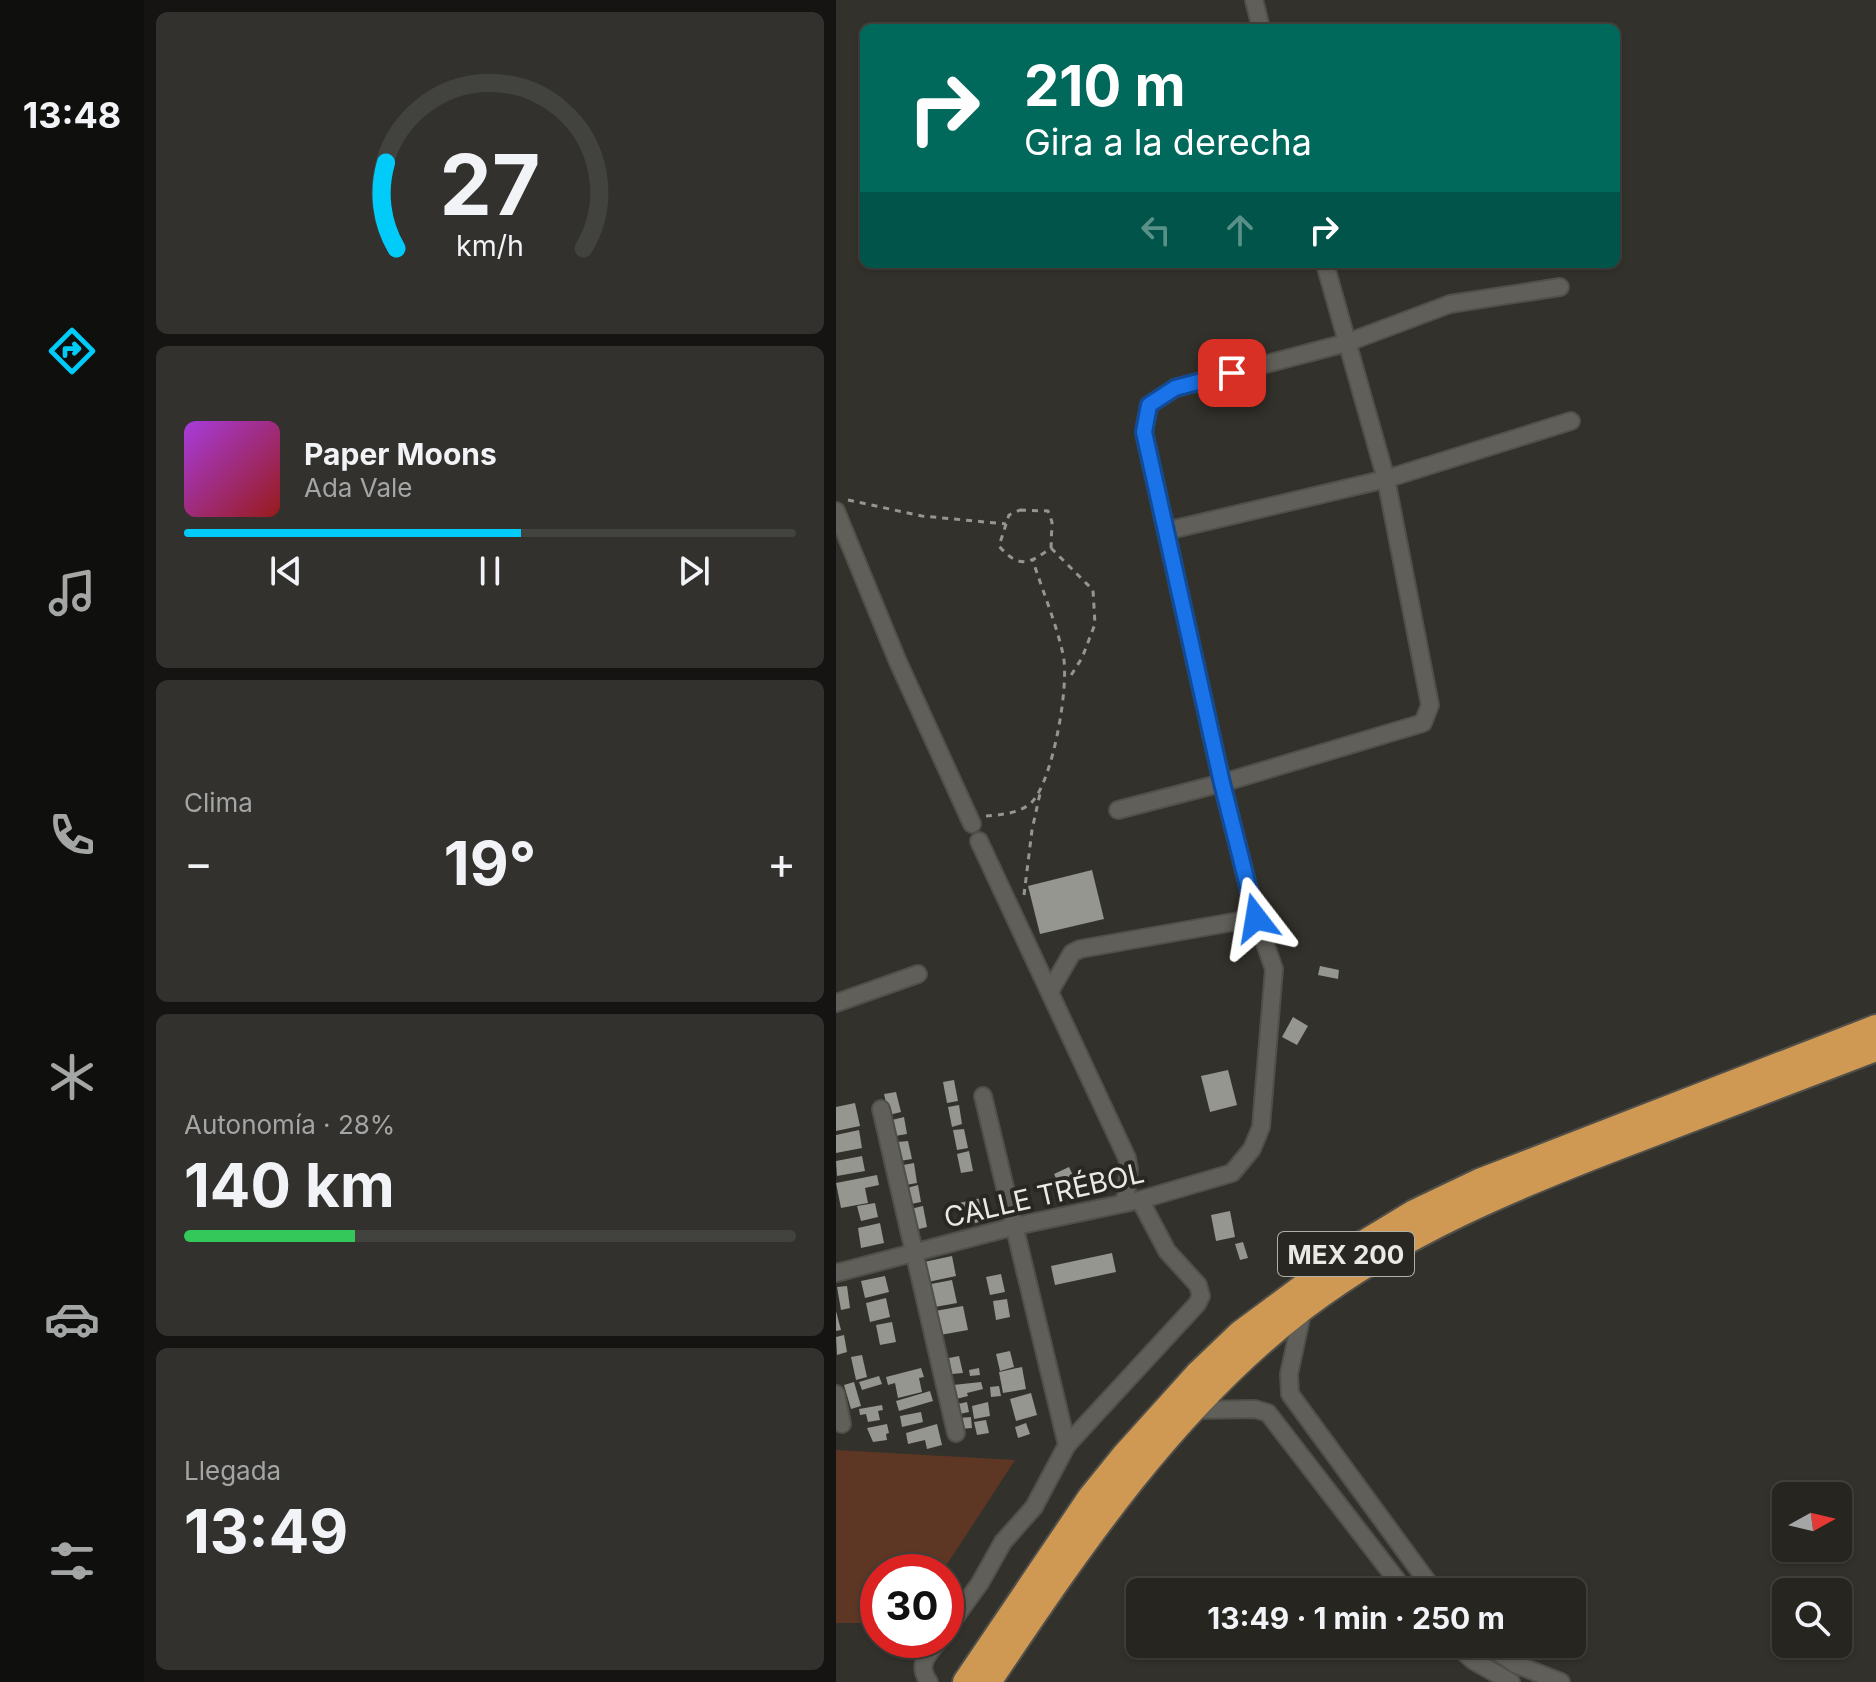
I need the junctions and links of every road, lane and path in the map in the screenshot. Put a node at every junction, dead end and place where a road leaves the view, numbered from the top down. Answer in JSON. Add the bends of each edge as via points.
{"nodes":[{"id":1,"x":1254,"y":0,"type":"edge"},
{"id":2,"x":1260,"y":24,"type":"edge"},
{"id":3,"x":1326,"y":268,"type":"edge"},
{"id":4,"x":1560,"y":287,"type":"dead end"},
{"id":5,"x":1346,"y":343,"type":"junction"},
{"id":6,"x":1571,"y":421,"type":"dead end"},
{"id":7,"x":1386,"y":479,"type":"junction"},
{"id":8,"x":836,"y":498,"type":"edge"},
{"id":9,"x":836,"y":511,"type":"edge"},
{"id":10,"x":1006,"y":524,"type":"junction"},
{"id":11,"x":1166,"y":531,"type":"junction"},
{"id":12,"x":1051,"y":548,"type":"junction"},
{"id":13,"x":1033,"y":561,"type":"junction"},
{"id":14,"x":1066,"y":682,"type":"junction"},
{"id":15,"x":1222,"y":783,"type":"junction"},
{"id":16,"x":1042,"y":785,"type":"junction"},
{"id":17,"x":1118,"y":810,"type":"dead end"},
{"id":18,"x":972,"y":824,"type":"dead end"},
{"id":19,"x":979,"y":841,"type":"joint"},
{"id":20,"x":1256,"y":918,"type":"junction"},
{"id":21,"x":1021,"y":926,"type":"junction"},
{"id":22,"x":918,"y":974,"type":"dead end"},
{"id":23,"x":1050,"y":991,"type":"junction"},
{"id":24,"x":836,"y":1003,"type":"edge"},
{"id":25,"x":1876,"y":1027,"type":"edge"},
{"id":26,"x":1876,"y":1049,"type":"edge"},
{"id":27,"x":983,"y":1096,"type":"dead end"},
{"id":28,"x":881,"y":1109,"type":"dead end"},
{"id":29,"x":1133,"y":1201,"type":"junction"},
{"id":30,"x":1016,"y":1226,"type":"junction"},
{"id":31,"x":915,"y":1253,"type":"junction"},
{"id":32,"x":836,"y":1273,"type":"edge"},
{"id":33,"x":1303,"y":1309,"type":"junction"},
{"id":34,"x":836,"y":1394,"type":"edge"},
{"id":35,"x":1290,"y":1394,"type":"junction"},
{"id":36,"x":1195,"y":1410,"type":"junction"},
{"id":37,"x":1268,"y":1413,"type":"junction"},
{"id":38,"x":842,"y":1424,"type":"dead end"},
{"id":39,"x":956,"y":1433,"type":"dead end"},
{"id":40,"x":1067,"y":1445,"type":"junction"},
{"id":41,"x":1395,"y":1578,"type":"edge"},
{"id":42,"x":1425,"y":1578,"type":"edge"},
{"id":43,"x":964,"y":1605,"type":"edge"},
{"id":44,"x":926,"y":1658,"type":"edge"},
{"id":45,"x":1471,"y":1658,"type":"edge"},
{"id":46,"x":1506,"y":1658,"type":"edge"},
{"id":47,"x":929,"y":1682,"type":"edge"},
{"id":48,"x":965,"y":1682,"type":"edge"},
{"id":49,"x":989,"y":1682,"type":"edge"},
{"id":50,"x":1511,"y":1682,"type":"edge"},
{"id":51,"x":1561,"y":1682,"type":"edge"}],
"edges":[{"from":1,"to":2,"type":"street"},
{"from":3,"to":5,"type":"street"},
{"from":4,"to":5,"type":"street","via":[[1450,304]]},
{"from":5,"to":7,"type":"street"},
{"from":5,"to":11,"type":"street","via":[[1175,388],[1149,405],[1144,432]]},
{"from":6,"to":7,"type":"street"},
{"from":7,"to":11,"type":"street"},
{"from":7,"to":15,"type":"street","via":[[1430,705],[1423,723]]},
{"from":8,"to":10,"type":"path","via":[[922,516]]},
{"from":9,"to":18,"type":"street"},
{"from":10,"to":12,"type":"path","via":[[1009,515],[1020,510],[1048,511]]},
{"from":10,"to":13,"type":"path","via":[[999,546],[1019,562]]},
{"from":11,"to":15,"type":"street"},
{"from":12,"to":13,"type":"path"},
{"from":12,"to":14,"type":"path","via":[[1093,590],[1095,624]]},
{"from":13,"to":14,"type":"path","via":[[1064,656]]},
{"from":14,"to":16,"type":"path"},
{"from":15,"to":17,"type":"street"},
{"from":15,"to":20,"type":"street"},
{"from":16,"to":19,"type":"path","via":[[1031,803],[984,816]]},
{"from":16,"to":21,"type":"path"},
{"from":19,"to":21,"type":"street"},
{"from":20,"to":23,"type":"street","via":[[1080,949],[1072,953]]},
{"from":20,"to":29,"type":"street","name":"CALLE TRÉBOL","via":[[1274,969],[1261,1127],[1252,1149],[1232,1173]]},
{"from":21,"to":23,"type":"street"},
{"from":22,"to":24,"type":"street"},
{"from":23,"to":29,"type":"street","via":[[1127,1158]]},
{"from":25,"to":48,"type":"highway","number":"MEX 200","via":[[1479,1181],[1414,1212],[1340,1258],[1240,1333],[1124,1455]]},
{"from":26,"to":33,"type":"highway","number":"MEX 200","via":[[1470,1208]]},
{"from":27,"to":30,"type":"street"},
{"from":28,"to":31,"type":"street"},
{"from":29,"to":30,"type":"street","name":"CALLE TRÉBOL"},
{"from":29,"to":40,"type":"street","via":[[1201,1296]]},
{"from":30,"to":31,"type":"street","name":"CALLE TRÉBOL"},
{"from":30,"to":40,"type":"street"},
{"from":31,"to":32,"type":"street","name":"CALLE TRÉBOL"},
{"from":31,"to":39,"type":"street"},
{"from":33,"to":35,"type":"street","via":[[1289,1374]]},
{"from":33,"to":36,"type":"highway","number":"MEX 200"},
{"from":34,"to":38,"type":"street"},
{"from":35,"to":37,"type":"street"},
{"from":35,"to":42,"type":"street"},
{"from":36,"to":37,"type":"street"},
{"from":36,"to":49,"type":"highway","number":"MEX 200","via":[[1087,1537]]},
{"from":37,"to":41,"type":"street"},
{"from":40,"to":43,"type":"street","via":[[1029,1515],[1003,1542]]},
{"from":44,"to":47,"type":"street","via":[[922,1673]]},
{"from":45,"to":50,"type":"street"},
{"from":46,"to":51,"type":"street"}]}
